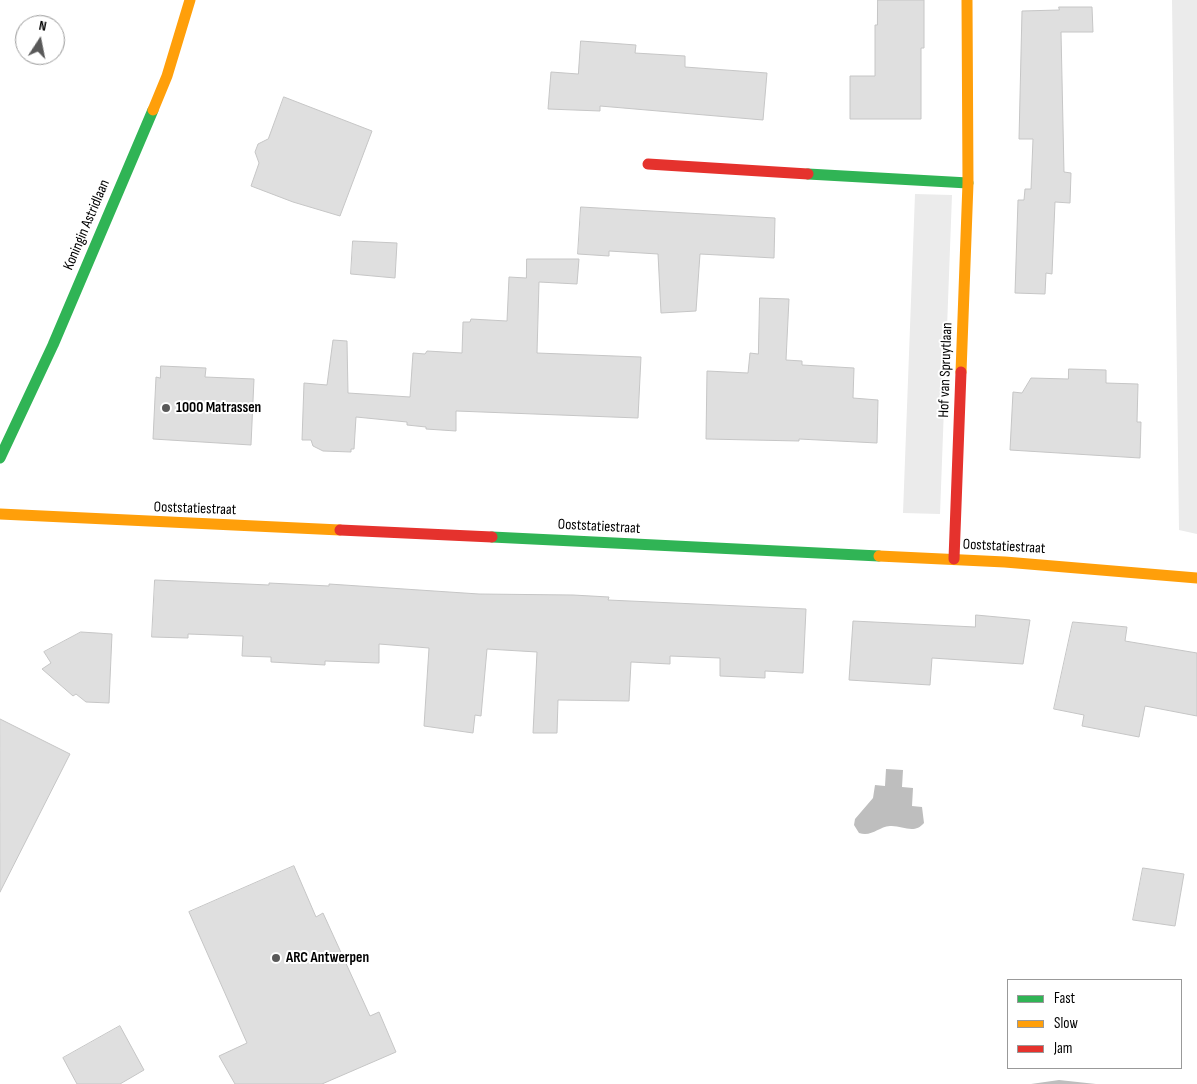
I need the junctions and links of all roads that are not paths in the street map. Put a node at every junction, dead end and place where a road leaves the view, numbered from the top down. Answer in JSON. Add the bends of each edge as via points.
{"nodes":[{"id":1,"x":190,"y":0,"type":"edge"},
{"id":2,"x":967,"y":0,"type":"edge"},
{"id":3,"x":648,"y":164,"type":"dead end"},
{"id":4,"x":968,"y":183,"type":"junction"},
{"id":5,"x":0,"y":458,"type":"edge"},
{"id":6,"x":0,"y":514,"type":"edge"},
{"id":7,"x":954,"y":559,"type":"junction"},
{"id":8,"x":1197,"y":578,"type":"edge"}],
"edges":[{"from":1,"to":5,"type":"street","name":"Koningin Astridlaan","via":[[167,76],[53,345]]},
{"from":2,"to":4,"type":"street","name":"Hof van Spruytlaan"},
{"from":3,"to":4,"type":"street"},
{"from":4,"to":7,"type":"street","name":"Hof van Spruytlaan"},
{"from":6,"to":7,"type":"street","name":"Ooststatiestraat"},
{"from":7,"to":8,"type":"street","name":"Ooststatiestraat"}]}
